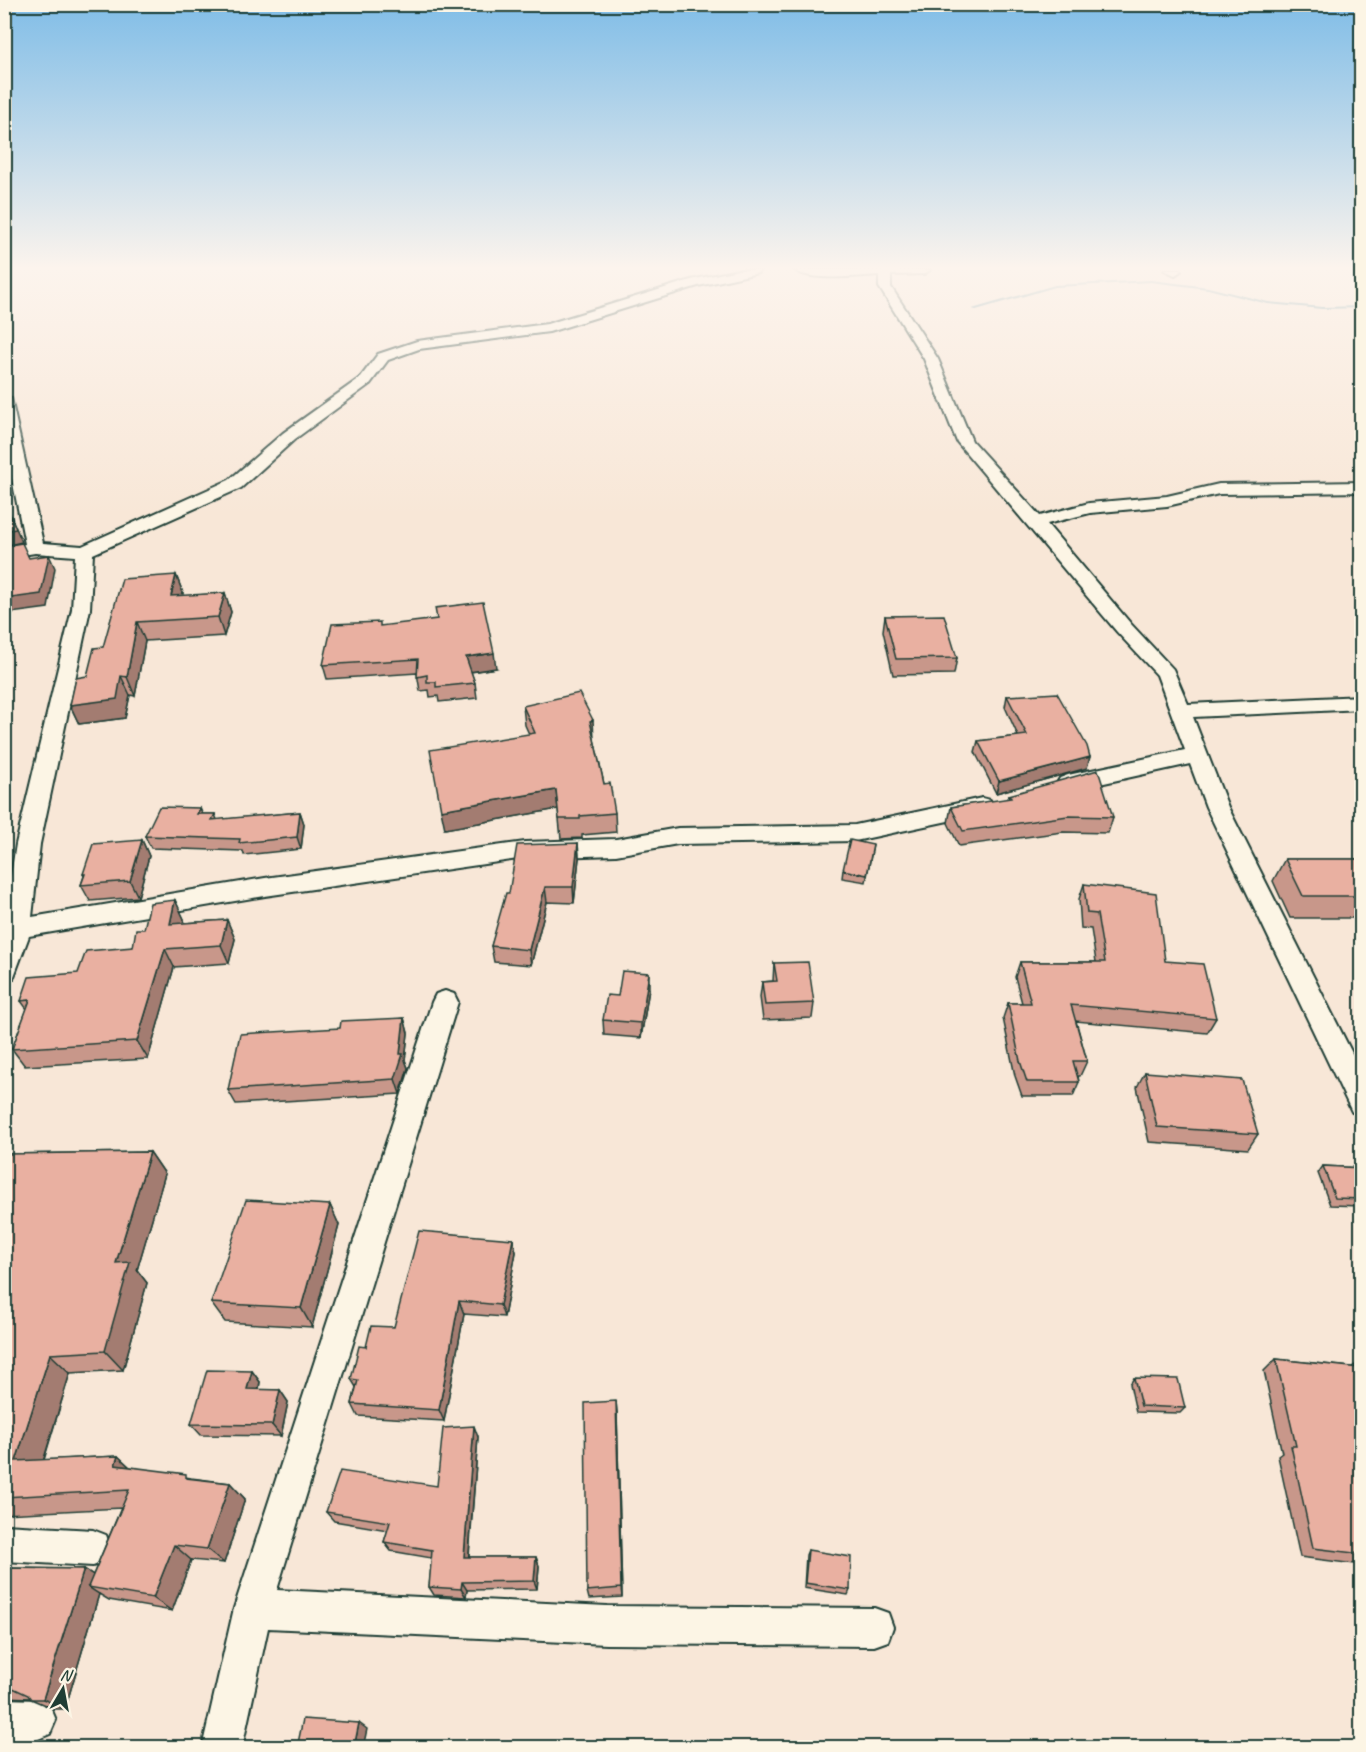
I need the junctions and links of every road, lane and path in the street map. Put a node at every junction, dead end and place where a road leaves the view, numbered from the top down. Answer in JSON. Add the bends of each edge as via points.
{"nodes":[{"id":1,"x":398,"y":352,"type":"edge"},
{"id":2,"x":926,"y":352,"type":"edge"},
{"id":3,"x":4,"y":398,"type":"edge"},
{"id":4,"x":1362,"y":487,"type":"edge"},
{"id":5,"x":1036,"y":522,"type":"junction"},
{"id":6,"x":35,"y":548,"type":"junction"},
{"id":7,"x":84,"y":551,"type":"junction"},
{"id":8,"x":4,"y":553,"type":"edge"},
{"id":9,"x":1362,"y":702,"type":"edge"},
{"id":10,"x":1181,"y":711,"type":"junction"},
{"id":11,"x":1197,"y":755,"type":"junction"},
{"id":12,"x":1050,"y":788,"type":"edge"},
{"id":13,"x":999,"y":802,"type":"edge"},
{"id":14,"x":13,"y":942,"type":"edge"},
{"id":15,"x":4,"y":972,"type":"edge"},
{"id":16,"x":445,"y":1002,"type":"dead end"},
{"id":17,"x":1362,"y":1103,"type":"edge"},
{"id":18,"x":4,"y":1543,"type":"edge"},
{"id":19,"x":93,"y":1548,"type":"dead end"},
{"id":20,"x":253,"y":1608,"type":"junction"},
{"id":21,"x":874,"y":1627,"type":"dead end"},
{"id":22,"x":222,"y":1748,"type":"edge"}],
"edges":[{"from":1,"to":7,"type":"street","via":[[383,357],[365,381],[289,436],[235,484]]},
{"from":2,"to":5,"type":"street","via":[[965,442]]},
{"from":3,"to":6,"type":"street"},
{"from":4,"to":5,"type":"street","via":[[1219,489],[1167,501],[1089,508]]},
{"from":5,"to":10,"type":"street","via":[[1166,673]]},
{"from":6,"to":7,"type":"street"},
{"from":6,"to":8,"type":"street"},
{"from":7,"to":14,"type":"street","via":[[81,609],[28,844]]},
{"from":9,"to":10,"type":"street"},
{"from":10,"to":11,"type":"street"},
{"from":11,"to":12,"type":"street"},
{"from":11,"to":17,"type":"street","via":[[1217,807]]},
{"from":13,"to":14,"type":"street","via":[[855,833],[678,836],[616,848],[525,850],[266,887],[144,909]]},
{"from":14,"to":15,"type":"street"},
{"from":16,"to":20,"type":"street"},
{"from":18,"to":19,"type":"street"},
{"from":20,"to":21,"type":"street","via":[[607,1625]]},
{"from":20,"to":22,"type":"street"}]}
